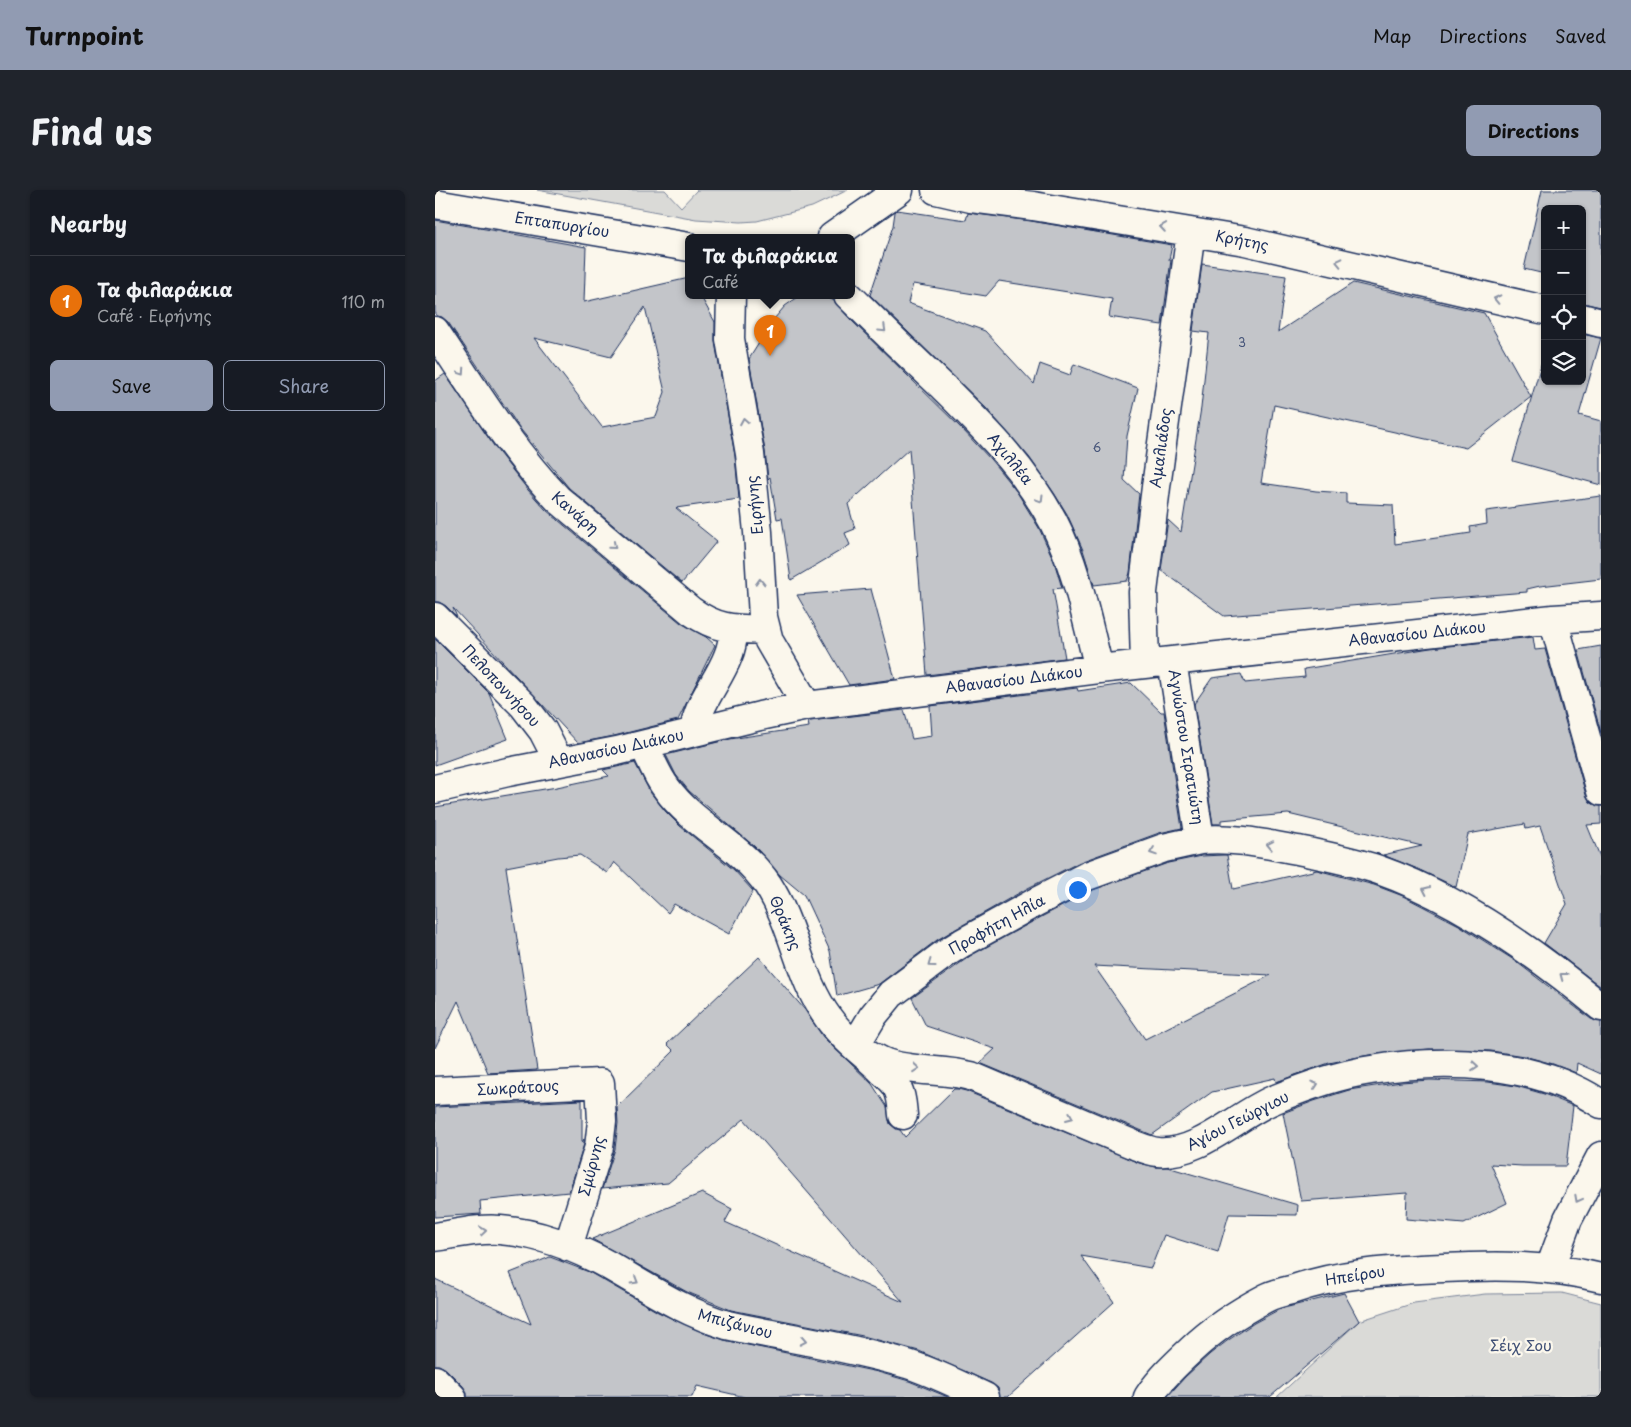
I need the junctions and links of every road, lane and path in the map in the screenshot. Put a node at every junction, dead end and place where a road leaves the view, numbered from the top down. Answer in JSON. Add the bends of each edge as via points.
{"nodes":[{"id":1,"x":899,"y":190,"type":"edge"},
{"id":2,"x":937,"y":190,"type":"edge"},
{"id":3,"x":435,"y":204,"type":"edge"},
{"id":4,"x":1191,"y":232,"type":"junction"},
{"id":5,"x":836,"y":234,"type":"edge"},
{"id":6,"x":685,"y":245,"type":"edge"},
{"id":7,"x":731,"y":299,"type":"edge"},
{"id":8,"x":852,"y":299,"type":"edge"},
{"id":9,"x":1541,"y":309,"type":"edge"},
{"id":10,"x":1586,"y":319,"type":"edge"},
{"id":11,"x":1601,"y":323,"type":"edge"},
{"id":12,"x":435,"y":331,"type":"edge"},
{"id":13,"x":1601,"y":616,"type":"edge"},
{"id":14,"x":435,"y":617,"type":"edge"},
{"id":15,"x":1553,"y":620,"type":"junction"},
{"id":16,"x":733,"y":629,"type":"junction"},
{"id":17,"x":766,"y":630,"type":"junction"},
{"id":18,"x":1172,"y":661,"type":"junction"},
{"id":19,"x":1145,"y":664,"type":"junction"},
{"id":20,"x":1099,"y":669,"type":"junction"},
{"id":21,"x":807,"y":706,"type":"junction"},
{"id":22,"x":694,"y":732,"type":"junction"},
{"id":23,"x":644,"y":745,"type":"junction"},
{"id":24,"x":559,"y":762,"type":"junction"},
{"id":25,"x":435,"y":789,"type":"edge"},
{"id":26,"x":1601,"y":791,"type":"edge"},
{"id":27,"x":1200,"y":840,"type":"junction"},
{"id":28,"x":1601,"y":1007,"type":"edge"},
{"id":29,"x":855,"y":1046,"type":"junction"},
{"id":30,"x":600,"y":1084,"type":"joint"},
{"id":31,"x":435,"y":1092,"type":"edge"},
{"id":32,"x":1601,"y":1104,"type":"edge"},
{"id":33,"x":903,"y":1115,"type":"dead end"},
{"id":34,"x":1601,"y":1156,"type":"edge"},
{"id":35,"x":435,"y":1237,"type":"edge"},
{"id":36,"x":568,"y":1246,"type":"junction"},
{"id":37,"x":1550,"y":1268,"type":"junction"},
{"id":38,"x":1601,"y":1278,"type":"edge"},
{"id":39,"x":435,"y":1380,"type":"edge"},
{"id":40,"x":452,"y":1397,"type":"edge"},
{"id":41,"x":985,"y":1397,"type":"edge"},
{"id":42,"x":1148,"y":1397,"type":"edge"}],
"edges":[{"from":1,"to":5,"type":"street"},
{"from":4,"to":2,"type":"street","name":"Κρήτης","one_way":true},
{"from":3,"to":6,"type":"street","name":"Επταπυργίου"},
{"from":9,"to":4,"type":"street","name":"Κρήτης","one_way":true,"via":[[1245,240]]},
{"from":4,"to":19,"type":"street","name":"Αμαλιάδος","via":[[1143,592]]},
{"from":17,"to":7,"type":"street","name":"Ειρήνης","one_way":true,"via":[[750,454],[730,339]]},
{"from":8,"to":20,"type":"street","name":"Αχιλλέα","one_way":true,"via":[[987,431],[1030,482],[1063,545],[1077,584]]},
{"from":10,"to":11,"type":"street"},
{"from":12,"to":16,"type":"street","name":"Κανάρη","one_way":true,"via":[[517,452],[558,500],[691,611],[715,625]]},
{"from":13,"to":15,"type":"street","name":"Αθανασίου Διάκου"},
{"from":14,"to":24,"type":"street","name":"Πελοποννήσου","via":[[523,705],[543,731]]},
{"from":15,"to":18,"type":"street","name":"Αθανασίου Διάκου"},
{"from":15,"to":26,"type":"street"},
{"from":16,"to":17,"type":"street","name":"Κανάρη"},
{"from":16,"to":22,"type":"street","via":[[728,657],[698,712]]},
{"from":17,"to":21,"type":"street","name":"Ειρήνης"},
{"from":18,"to":19,"type":"street","name":"Αθανασίου Διάκου"},
{"from":18,"to":27,"type":"street","name":"Αγνώστου Στρατιώτη"},
{"from":19,"to":20,"type":"street","name":"Αθανασίου Διάκου"},
{"from":20,"to":21,"type":"street","name":"Αθανασίου Διάκου"},
{"from":21,"to":22,"type":"street","name":"Αθανασίου Διάκου"},
{"from":22,"to":23,"type":"street","name":"Αθανασίου Διάκου"},
{"from":23,"to":24,"type":"street","name":"Αθανασίου Διάκου"},
{"from":23,"to":29,"type":"street","name":"Θράκης","via":[[667,790],[741,854],[767,884],[818,1003]]},
{"from":24,"to":25,"type":"street","name":"Αθανασίου Διάκου"},
{"from":28,"to":27,"type":"street","name":"Αγνώστου Στρατιώτη","one_way":true,"via":[[1497,930],[1447,901],[1380,870],[1263,843]]},
{"from":27,"to":29,"type":"street","name":"Προφήτη Ηλία","one_way":true,"via":[[1164,848],[1087,876],[962,944],[891,994]]},
{"from":29,"to":32,"type":"street","name":"Αγίου Γεώργιου","one_way":true,"via":[[897,1066],[981,1079],[1157,1152],[1194,1145],[1271,1101],[1315,1084],[1370,1070],[1415,1064],[1476,1066],[1531,1074],[1573,1087]]},
{"from":29,"to":33,"type":"street","name":"Θράκης","via":[[893,1082],[901,1095]]},
{"from":30,"to":31,"type":"street","name":"Σωκράτους"},
{"from":30,"to":36,"type":"street","name":"Σμύρνης","via":[[602,1120],[599,1147]]},
{"from":34,"to":37,"type":"street","one_way":true,"via":[[1568,1219]]},
{"from":35,"to":36,"type":"street","name":"Μπιζάνιου","one_way":true,"via":[[500,1230]]},
{"from":36,"to":41,"type":"street","name":"Μπιζάνιου","one_way":true,"via":[[607,1264],[676,1305],[707,1318],[905,1364]]},
{"from":37,"to":38,"type":"street","name":"Ηπείρου"},
{"from":37,"to":42,"type":"street","name":"Ηπείρου","via":[[1469,1266],[1379,1271],[1339,1276],[1267,1297],[1202,1340]]},
{"from":39,"to":40,"type":"street"}]}
